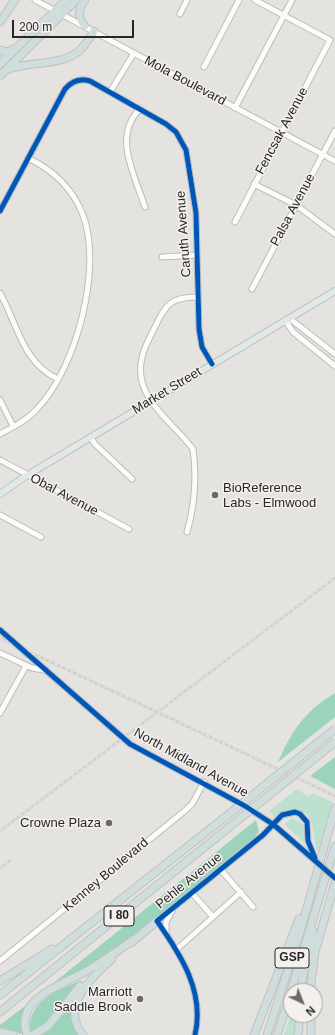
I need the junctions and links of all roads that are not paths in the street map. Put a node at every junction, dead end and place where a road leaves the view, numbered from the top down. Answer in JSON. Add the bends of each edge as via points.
{"nodes":[{"id":1,"x":15,"y":0,"type":"edge"},
{"id":2,"x":35,"y":0,"type":"edge"},
{"id":3,"x":66,"y":0,"type":"edge"},
{"id":4,"x":76,"y":0,"type":"edge"},
{"id":5,"x":85,"y":0,"type":"edge"},
{"id":6,"x":187,"y":0,"type":"edge"},
{"id":7,"x":239,"y":0,"type":"edge"},
{"id":8,"x":255,"y":0,"type":"edge"},
{"id":9,"x":292,"y":0,"type":"edge"},
{"id":10,"x":59,"y":12,"type":"junction"},
{"id":11,"x":180,"y":14,"type":"dead end"},
{"id":12,"x":284,"y":15,"type":"junction"},
{"id":13,"x":0,"y":22,"type":"edge"},
{"id":14,"x":85,"y":26,"type":"junction"},
{"id":15,"x":94,"y":31,"type":"junction"},
{"id":16,"x":19,"y":47,"type":"junction"},
{"id":17,"x":0,"y":50,"type":"edge"},
{"id":18,"x":134,"y":53,"type":"junction"},
{"id":19,"x":0,"y":64,"type":"edge"},
{"id":20,"x":204,"y":67,"type":"dead end"},
{"id":21,"x":7,"y":69,"type":"junction"},
{"id":22,"x":0,"y":76,"type":"edge"},
{"id":23,"x":110,"y":92,"type":"junction"},
{"id":24,"x":235,"y":108,"type":"junction"},
{"id":25,"x":140,"y":109,"type":"junction"},
{"id":26,"x":335,"y":131,"type":"edge"},
{"id":27,"x":281,"y":132,"type":"junction"},
{"id":28,"x":323,"y":154,"type":"junction"},
{"id":29,"x":28,"y":158,"type":"junction"},
{"id":30,"x":335,"y":161,"type":"edge"},
{"id":31,"x":254,"y":184,"type":"junction"},
{"id":32,"x":296,"y":205,"type":"junction"},
{"id":33,"x":145,"y":207,"type":"dead end"},
{"id":34,"x":0,"y":211,"type":"edge"},
{"id":35,"x":235,"y":222,"type":"dead end"},
{"id":36,"x":335,"y":234,"type":"edge"},
{"id":37,"x":197,"y":255,"type":"junction"},
{"id":38,"x":162,"y":257,"type":"dead end"},
{"id":39,"x":252,"y":289,"type":"dead end"},
{"id":40,"x":335,"y":291,"type":"edge"},
{"id":41,"x":0,"y":293,"type":"edge"},
{"id":42,"x":198,"y":297,"type":"junction"},
{"id":43,"x":287,"y":319,"type":"junction"},
{"id":44,"x":335,"y":354,"type":"edge"},
{"id":45,"x":212,"y":364,"type":"junction"},
{"id":46,"x":335,"y":366,"type":"edge"},
{"id":47,"x":58,"y":379,"type":"junction"},
{"id":48,"x":0,"y":400,"type":"edge"},
{"id":49,"x":151,"y":401,"type":"junction"},
{"id":50,"x":14,"y":426,"type":"junction"},
{"id":51,"x":0,"y":434,"type":"edge"},
{"id":52,"x":90,"y":437,"type":"junction"},
{"id":53,"x":0,"y":460,"type":"edge"},
{"id":54,"x":26,"y":476,"type":"junction"},
{"id":55,"x":132,"y":479,"type":"dead end"},
{"id":56,"x":0,"y":494,"type":"edge"},
{"id":57,"x":0,"y":515,"type":"edge"},
{"id":58,"x":129,"y":529,"type":"dead end"},
{"id":59,"x":187,"y":532,"type":"dead end"},
{"id":60,"x":41,"y":536,"type":"dead end"},
{"id":61,"x":0,"y":630,"type":"edge"},
{"id":62,"x":0,"y":653,"type":"edge"},
{"id":63,"x":26,"y":666,"type":"junction"},
{"id":64,"x":44,"y":670,"type":"junction"},
{"id":65,"x":0,"y":713,"type":"edge"},
{"id":66,"x":335,"y":729,"type":"edge"},
{"id":67,"x":335,"y":742,"type":"edge"},
{"id":68,"x":204,"y":782,"type":"junction"},
{"id":69,"x":335,"y":808,"type":"edge"},
{"id":70,"x":274,"y":825,"type":"junction"},
{"id":71,"x":335,"y":846,"type":"edge"},
{"id":72,"x":310,"y":852,"type":"junction"},
{"id":73,"x":221,"y":870,"type":"junction"},
{"id":74,"x":335,"y":878,"type":"edge"},
{"id":75,"x":315,"y":880,"type":"junction"},
{"id":76,"x":335,"y":883,"type":"edge"},
{"id":77,"x":241,"y":892,"type":"junction"},
{"id":78,"x":192,"y":893,"type":"junction"},
{"id":79,"x":253,"y":907,"type":"dead end"},
{"id":80,"x":174,"y":908,"type":"junction"},
{"id":81,"x":213,"y":917,"type":"junction"},
{"id":82,"x":158,"y":921,"type":"junction"},
{"id":83,"x":314,"y":921,"type":"junction"},
{"id":84,"x":166,"y":934,"type":"junction"},
{"id":85,"x":72,"y":938,"type":"junction"},
{"id":86,"x":133,"y":940,"type":"junction"},
{"id":87,"x":176,"y":950,"type":"junction"},
{"id":88,"x":108,"y":958,"type":"junction"},
{"id":89,"x":0,"y":961,"type":"edge"},
{"id":90,"x":0,"y":981,"type":"edge"},
{"id":91,"x":294,"y":983,"type":"edge"},
{"id":92,"x":301,"y":983,"type":"edge"},
{"id":93,"x":311,"y":983,"type":"edge"},
{"id":94,"x":0,"y":995,"type":"edge"},
{"id":95,"x":0,"y":1012,"type":"edge"},
{"id":96,"x":283,"y":1017,"type":"edge"},
{"id":97,"x":299,"y":1023,"type":"edge"},
{"id":98,"x":311,"y":1023,"type":"edge"},
{"id":99,"x":1,"y":1032,"type":"edge"},
{"id":100,"x":13,"y":1035,"type":"edge"},
{"id":101,"x":27,"y":1035,"type":"edge"},
{"id":102,"x":33,"y":1035,"type":"edge"},
{"id":103,"x":83,"y":1035,"type":"edge"},
{"id":104,"x":195,"y":1035,"type":"edge"},
{"id":105,"x":254,"y":1035,"type":"edge"},
{"id":106,"x":267,"y":1035,"type":"edge"},
{"id":107,"x":277,"y":1035,"type":"edge"},
{"id":108,"x":298,"y":1035,"type":"edge"},
{"id":109,"x":311,"y":1035,"type":"edge"}],
"edges":[{"from":1,"to":13,"type":"highway"},
{"from":2,"to":10,"type":"street","name":"Mola Boulevard"},
{"from":3,"to":10,"type":"highway"},
{"from":4,"to":10,"type":"highway"},
{"from":5,"to":14,"type":"highway","via":[[78,13]]},
{"from":6,"to":11,"type":"street"},
{"from":7,"to":20,"type":"street"},
{"from":8,"to":12,"type":"street"},
{"from":9,"to":12,"type":"street"},
{"from":10,"to":14,"type":"street","name":"Mola Boulevard"},
{"from":10,"to":16,"type":"highway"},
{"from":10,"to":21,"type":"highway"},
{"from":12,"to":24,"type":"street"},
{"from":12,"to":27,"type":"street","name":"Fencsak Avenue","via":[[330,40]]},
{"from":14,"to":15,"type":"street","name":"Mola Boulevard"},
{"from":15,"to":18,"type":"street","name":"Mola Boulevard"},
{"from":15,"to":21,"type":"highway","via":[[81,49],[73,55],[61,60]]},
{"from":16,"to":17,"type":"highway","via":[[6,52]]},
{"from":16,"to":19,"type":"highway"},
{"from":18,"to":23,"type":"street"},
{"from":18,"to":24,"type":"street","name":"Mola Boulevard"},
{"from":21,"to":22,"type":"highway"},
{"from":23,"to":25,"type":"street","name":"Caruth Avenue"},
{"from":23,"to":29,"type":"street","name":"Caruth Avenue","via":[[87,80],[78,80],[69,85]]},
{"from":24,"to":27,"type":"street","name":"Mola Boulevard"},
{"from":25,"to":33,"type":"street","via":[[129,123],[126,143]]},
{"from":25,"to":37,"type":"street","name":"Caruth Avenue","via":[[171,128],[184,144],[196,213]]},
{"from":26,"to":28,"type":"street","name":"Palsa Avenue"},
{"from":27,"to":28,"type":"street","name":"Mola Boulevard"},
{"from":27,"to":31,"type":"street","name":"Fencsak Avenue"},
{"from":28,"to":30,"type":"street","name":"Mola Boulevard"},
{"from":28,"to":32,"type":"street","name":"Palsa Avenue"},
{"from":29,"to":34,"type":"street","name":"Caruth Avenue"},
{"from":29,"to":47,"type":"street","via":[[46,167],[68,188],[79,206],[89,234],[90,256],[85,308],[71,352]]},
{"from":31,"to":32,"type":"street"},
{"from":31,"to":35,"type":"street","name":"Fencsak Avenue"},
{"from":32,"to":36,"type":"street"},
{"from":32,"to":39,"type":"street","name":"Palsa Avenue"},
{"from":37,"to":38,"type":"street"},
{"from":37,"to":42,"type":"street","name":"Caruth Avenue"},
{"from":40,"to":43,"type":"main road","name":"Market Street"},
{"from":41,"to":47,"type":"street","via":[[30,357],[44,372]]},
{"from":42,"to":45,"type":"street","name":"Caruth Avenue","via":[[200,338],[206,356]]},
{"from":42,"to":49,"type":"street","via":[[179,298],[168,304],[144,351],[141,373]]},
{"from":43,"to":44,"type":"street"},
{"from":43,"to":45,"type":"main road","name":"Market Street"},
{"from":43,"to":46,"type":"street","via":[[294,332]]},
{"from":45,"to":49,"type":"main road","name":"Market Street"},
{"from":47,"to":50,"type":"street","via":[[37,409]]},
{"from":48,"to":50,"type":"street"},
{"from":49,"to":52,"type":"main road","name":"Market Street"},
{"from":49,"to":59,"type":"street","via":[[164,419],[193,449],[195,496]]},
{"from":50,"to":51,"type":"street"},
{"from":52,"to":54,"type":"main road","name":"Market Street"},
{"from":52,"to":55,"type":"street"},
{"from":53,"to":54,"type":"street","name":"Obal Avenue"},
{"from":54,"to":56,"type":"main road","name":"Market Street"},
{"from":54,"to":58,"type":"street","name":"Obal Avenue"},
{"from":57,"to":60,"type":"street"},
{"from":61,"to":64,"type":"street","name":"North Midland Avenue"},
{"from":62,"to":63,"type":"street"},
{"from":63,"to":64,"type":"street"},
{"from":63,"to":65,"type":"street"},
{"from":64,"to":68,"type":"street","name":"North Midland Avenue","via":[[130,744]]},
{"from":66,"to":85,"type":"highway","number":"I 80","bridge":true},
{"from":67,"to":95,"type":"highway","number":"I 80","bridge":true},
{"from":68,"to":70,"type":"street","name":"North Midland Avenue"},
{"from":68,"to":89,"type":"street","name":"Kenney Boulevard","via":[[187,809]]},
{"from":69,"to":75,"type":"highway","number":"GSP"},
{"from":70,"to":72,"type":"street","name":"North Midland Avenue"},
{"from":70,"to":72,"type":"street","name":"Pehle Avenue","via":[[282,815],[295,812],[300,814],[307,822]]},
{"from":70,"to":73,"type":"street","name":"Pehle Avenue"},
{"from":71,"to":83,"type":"highway","number":"GSP"},
{"from":72,"to":74,"type":"street","name":"North Midland Avenue","bridge":true,"via":[[317,863]]},
{"from":73,"to":77,"type":"street"},
{"from":73,"to":78,"type":"street","name":"Pehle Avenue"},
{"from":75,"to":105,"type":"highway"},
{"from":75,"to":106,"type":"highway","number":"GSP"},
{"from":76,"to":93,"type":"highway","via":[[315,952]]},
{"from":77,"to":79,"type":"street"},
{"from":77,"to":81,"type":"street"},
{"from":78,"to":80,"type":"street","name":"Pehle Avenue"},
{"from":78,"to":81,"type":"street"},
{"from":80,"to":82,"type":"street","name":"Pehle Avenue"},
{"from":80,"to":84,"type":"street","via":[[166,922]]},
{"from":81,"to":87,"type":"street"},
{"from":82,"to":84,"type":"street","name":"Pehle Avenue"},
{"from":82,"to":86,"type":"highway"},
{"from":83,"to":91,"type":"highway","number":"GSP"},
{"from":83,"to":92,"type":"highway","via":[[312,941]]},
{"from":84,"to":87,"type":"street","name":"Pehle Avenue"},
{"from":85,"to":90,"type":"highway"},
{"from":85,"to":94,"type":"highway","number":"I 80"},
{"from":86,"to":88,"type":"highway"},
{"from":86,"to":103,"type":"highway","via":[[89,980],[76,1001],[75,1018]]},
{"from":87,"to":104,"type":"street","name":"Pehle Avenue","via":[[190,977],[196,998]]},
{"from":88,"to":101,"type":"highway","via":[[36,999],[24,1021]]},
{"from":88,"to":102,"type":"highway","via":[[90,975],[54,1019],[42,1031]]},
{"from":96,"to":107,"type":"highway","number":"GSP"},
{"from":97,"to":108,"type":"highway"},
{"from":98,"to":109,"type":"highway"},
{"from":99,"to":100,"type":"highway"}]}
